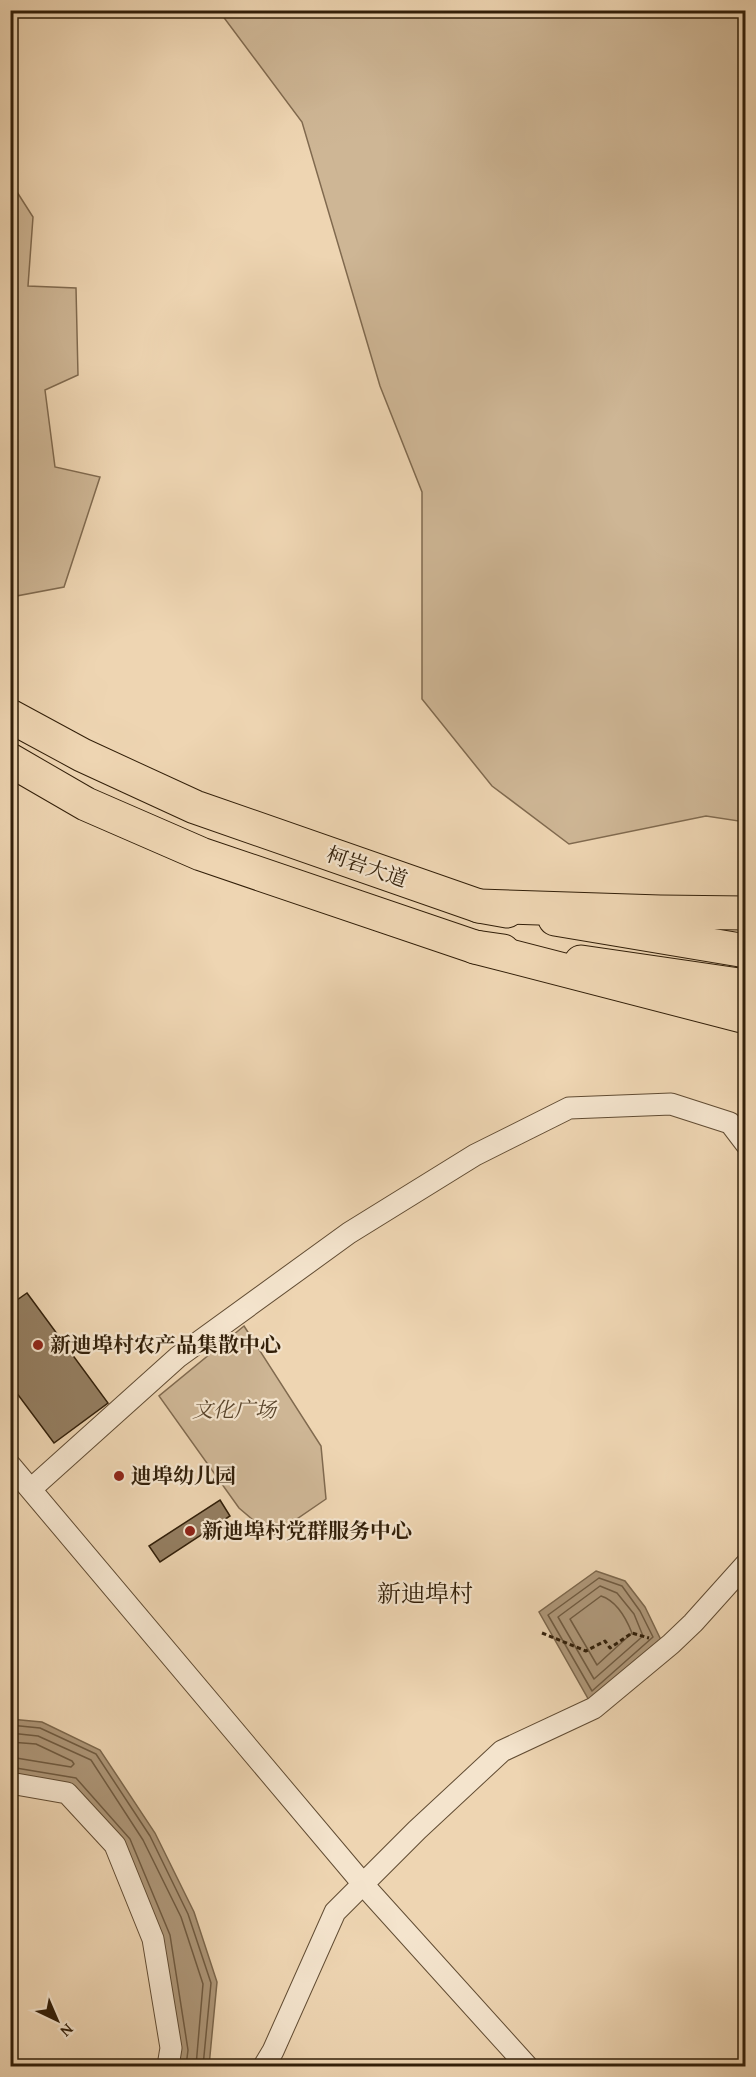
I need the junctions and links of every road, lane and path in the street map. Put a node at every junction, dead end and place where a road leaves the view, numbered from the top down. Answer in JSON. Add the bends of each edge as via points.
{"nodes":[{"id":1,"x":10,"y":716,"type":"edge"},
{"id":2,"x":10,"y":760,"type":"edge"},
{"id":3,"x":479,"y":906,"type":"junction"},
{"id":4,"x":746,"y":913,"type":"edge"},
{"id":5,"x":475,"y":947,"type":"junction"},
{"id":6,"x":746,"y":951,"type":"edge"},
{"id":7,"x":746,"y":986,"type":"edge"},
{"id":8,"x":746,"y":1017,"type":"edge"},
{"id":9,"x":746,"y":1144,"type":"edge"},
{"id":10,"x":10,"y":1465,"type":"edge"},
{"id":11,"x":31,"y":1489,"type":"junction"},
{"id":12,"x":746,"y":1564,"type":"edge"},
{"id":13,"x":542,"y":1633,"type":"dead end"},
{"id":14,"x":671,"y":1644,"type":"junction"},
{"id":15,"x":10,"y":1784,"type":"edge"},
{"id":16,"x":363,"y":1884,"type":"junction"},
{"id":17,"x":168,"y":2067,"type":"edge"},
{"id":18,"x":264,"y":2067,"type":"edge"},
{"id":19,"x":527,"y":2067,"type":"edge"}],
"edges":[{"from":1,"to":3,"type":"main road","name":"柯岩大道","via":[[82,755],[195,807]]},
{"from":2,"to":5,"type":"main road","name":"柯岩大道","via":[[86,804],[201,854]]},
{"from":3,"to":4,"type":"main road"},
{"from":3,"to":6,"type":"main road","name":"柯岩大道"},
{"from":5,"to":7,"type":"main road","name":"柯岩大道"},
{"from":5,"to":8,"type":"main road"},
{"from":9,"to":11,"type":"street","via":[[730,1123],[671,1104],[568,1108],[475,1155],[349,1233],[178,1357]]},
{"from":10,"to":11,"type":"street"},
{"from":11,"to":16,"type":"street"},
{"from":12,"to":14,"type":"street"},
{"from":13,"to":14,"type":"path","via":[[586,1651],[604,1641],[610,1648],[633,1633]]},
{"from":14,"to":16,"type":"street","via":[[594,1708],[502,1751]]},
{"from":15,"to":17,"type":"street","via":[[67,1793],[115,1845],[153,1939],[171,2048]]},
{"from":16,"to":18,"type":"street","via":[[335,1912]]},
{"from":16,"to":19,"type":"street"}]}
